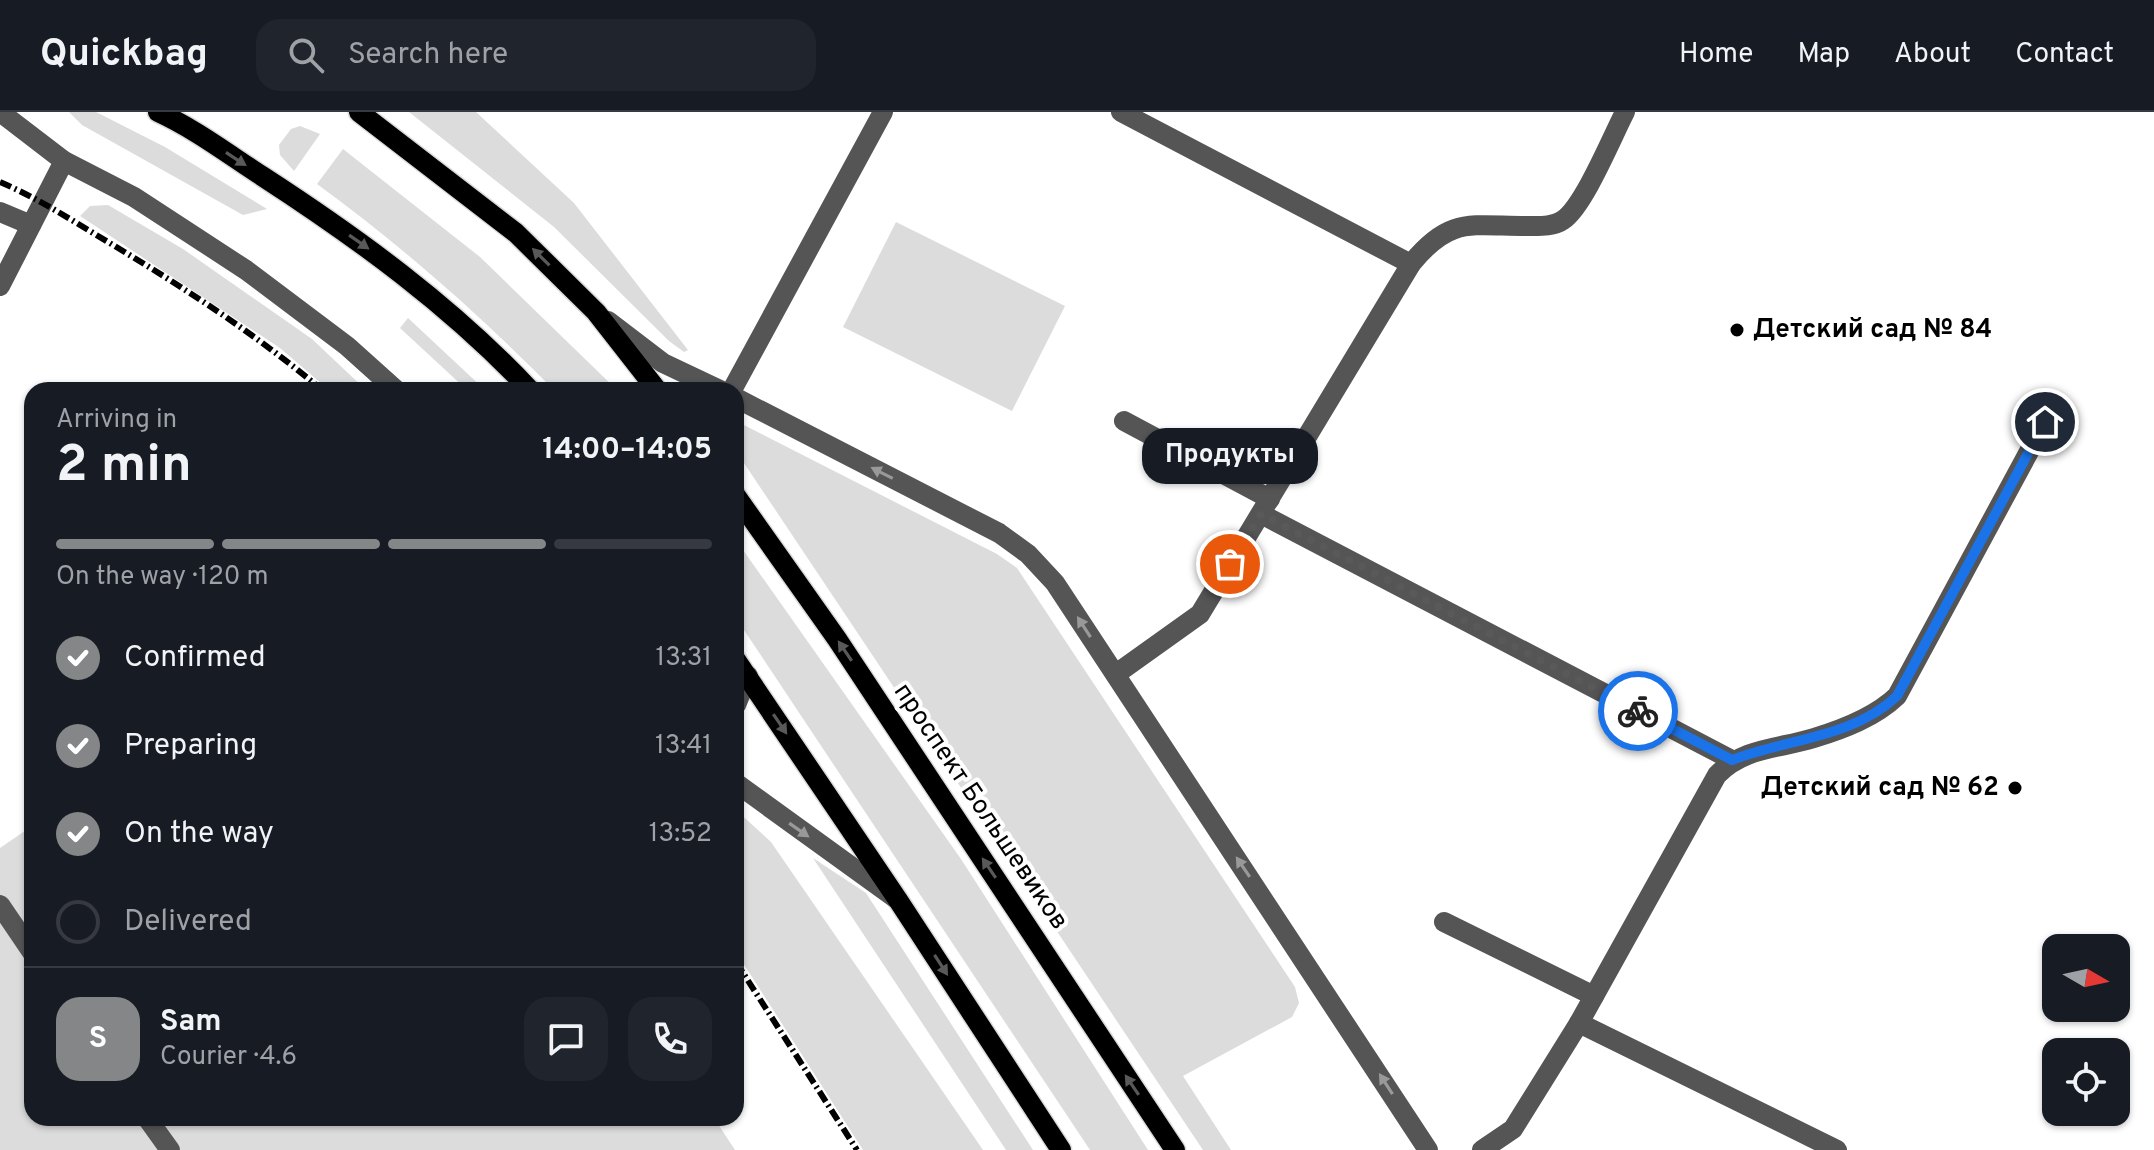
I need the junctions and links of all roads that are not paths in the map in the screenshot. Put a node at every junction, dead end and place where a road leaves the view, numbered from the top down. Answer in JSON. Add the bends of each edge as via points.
{"nodes":[{"id":1,"x":0,"y":112,"type":"edge"},
{"id":2,"x":359,"y":112,"type":"edge"},
{"id":3,"x":883,"y":112,"type":"edge"},
{"id":4,"x":1121,"y":112,"type":"edge"},
{"id":5,"x":1625,"y":112,"type":"edge"},
{"id":6,"x":175,"y":114,"type":"edge"},
{"id":7,"x":64,"y":161,"type":"junction"},
{"id":8,"x":0,"y":212,"type":"edge"},
{"id":9,"x":31,"y":225,"type":"junction"},
{"id":10,"x":1411,"y":264,"type":"junction"},
{"id":11,"x":0,"y":286,"type":"edge"},
{"id":12,"x":596,"y":312,"type":"junction"},
{"id":13,"x":387,"y":382,"type":"edge"},
{"id":14,"x":522,"y":382,"type":"edge"},
{"id":15,"x":651,"y":382,"type":"edge"},
{"id":16,"x":703,"y":382,"type":"edge"},
{"id":17,"x":736,"y":382,"type":"edge"},
{"id":18,"x":744,"y":402,"type":"edge"},
{"id":19,"x":1124,"y":421,"type":"dead end"},
{"id":20,"x":2045,"y":422,"type":"dead end"},
{"id":21,"x":1265,"y":506,"type":"junction"},
{"id":22,"x":744,"y":507,"type":"edge"},
{"id":23,"x":744,"y":671,"type":"edge"},
{"id":24,"x":1116,"y":674,"type":"junction"},
{"id":25,"x":1732,"y":760,"type":"junction"},
{"id":26,"x":744,"y":789,"type":"edge"},
{"id":27,"x":898,"y":900,"type":"junction"},
{"id":28,"x":0,"y":905,"type":"edge"},
{"id":29,"x":1444,"y":922,"type":"dead end"},
{"id":30,"x":24,"y":940,"type":"edge"},
{"id":31,"x":1594,"y":996,"type":"junction"},
{"id":32,"x":1579,"y":1023,"type":"junction"},
{"id":33,"x":153,"y":1126,"type":"edge"},
{"id":34,"x":170,"y":1150,"type":"edge"},
{"id":35,"x":1061,"y":1150,"type":"edge"},
{"id":36,"x":1175,"y":1150,"type":"edge"},
{"id":37,"x":1428,"y":1150,"type":"edge"},
{"id":38,"x":1482,"y":1150,"type":"edge"},
{"id":39,"x":1837,"y":1150,"type":"edge"}],
"edges":[{"from":1,"to":7,"type":"street"},
{"from":12,"to":2,"type":"main road","one_way":true,"via":[[516,233]]},
{"from":3,"to":17,"type":"street"},
{"from":4,"to":10,"type":"street"},
{"from":5,"to":10,"type":"street","via":[[1575,208],[1562,221],[1448,228]]},
{"from":6,"to":14,"type":"main road","one_way":true,"via":[[403,273],[482,339]]},
{"from":7,"to":9,"type":"street"},
{"from":7,"to":13,"type":"street","via":[[134,197],[246,270]]},
{"from":8,"to":9,"type":"street"},
{"from":9,"to":11,"type":"street"},
{"from":10,"to":21,"type":"street"},
{"from":12,"to":15,"type":"main road"},
{"from":12,"to":16,"type":"street","via":[[663,363]]},
{"from":24,"to":18,"type":"street","one_way":true,"via":[[1055,583],[1028,554],[999,533]]},
{"from":19,"to":21,"type":"street"},
{"from":20,"to":25,"type":"street","via":[[1897,696],[1881,711],[1815,738]]},
{"from":21,"to":24,"type":"street","via":[[1200,614]]},
{"from":21,"to":25,"type":"street"},
{"from":36,"to":22,"type":"main road","name":"проспект Большевиков","one_way":true},
{"from":23,"to":27,"type":"main road","one_way":true},
{"from":37,"to":24,"type":"street","one_way":true},
{"from":25,"to":31,"type":"street","via":[[1717,775]]},
{"from":26,"to":27,"type":"street","one_way":true},
{"from":27,"to":35,"type":"main road","one_way":true},
{"from":28,"to":30,"type":"street"},
{"from":29,"to":31,"type":"street"},
{"from":31,"to":32,"type":"street"},
{"from":32,"to":38,"type":"street","via":[[1513,1129]]},
{"from":32,"to":39,"type":"street"},
{"from":33,"to":34,"type":"street"}]}
